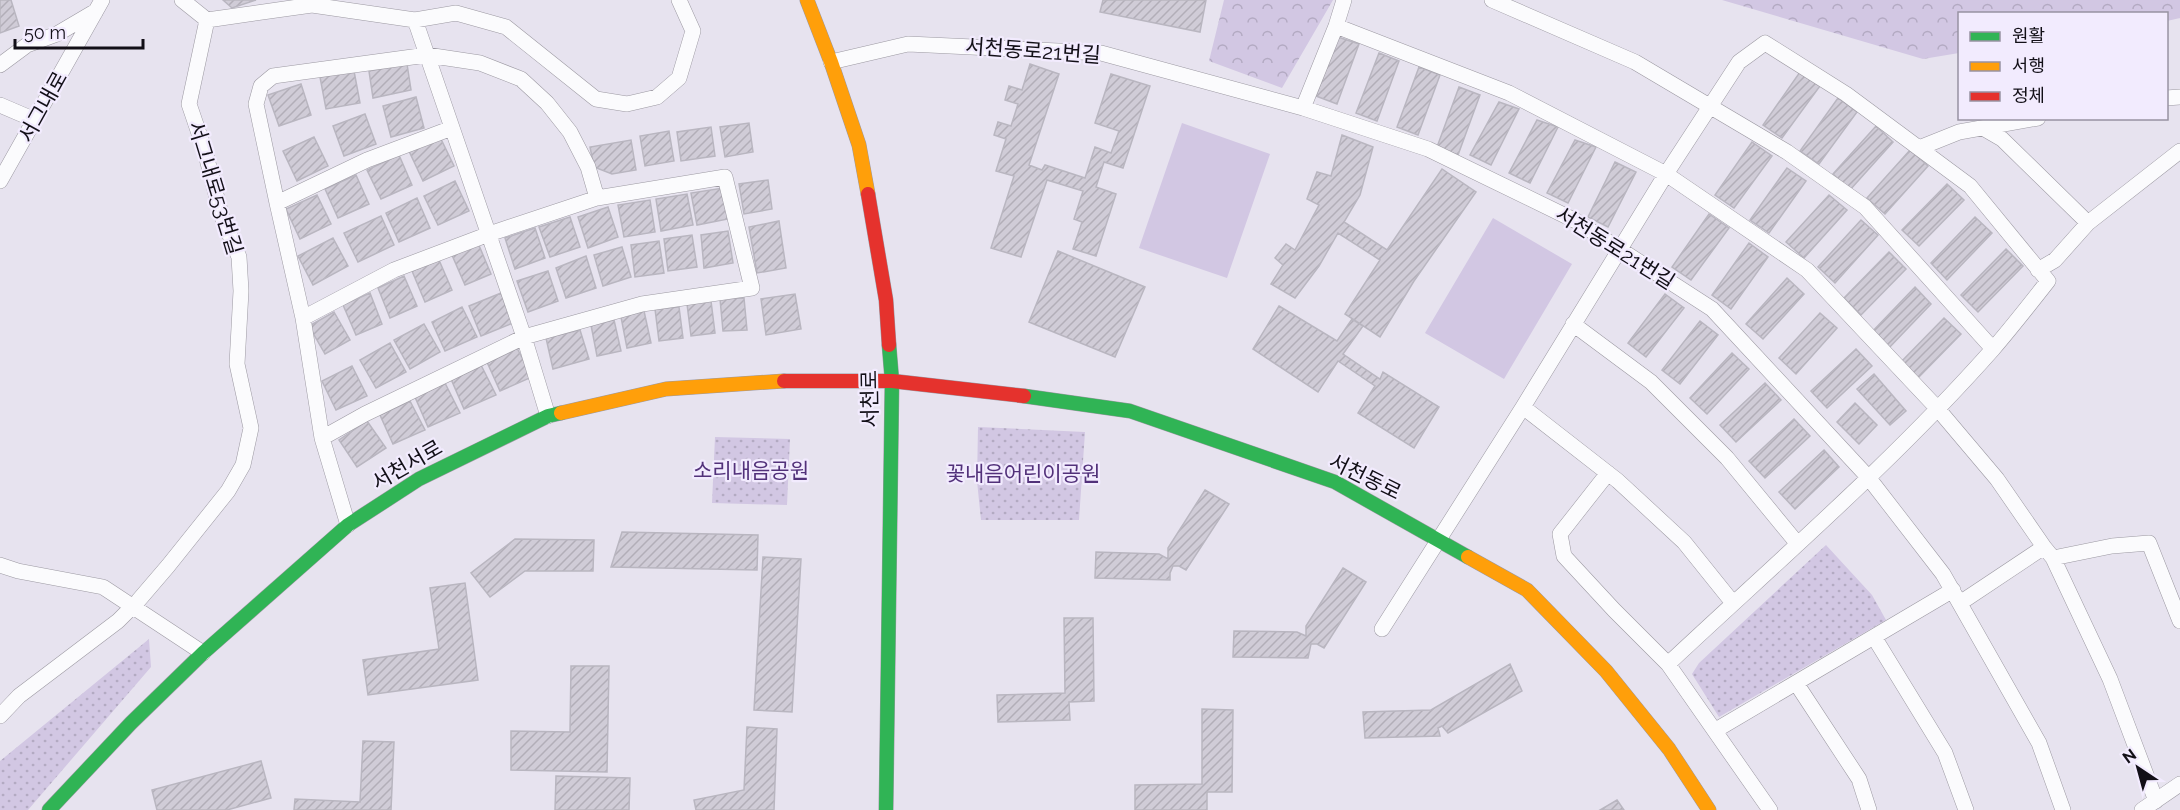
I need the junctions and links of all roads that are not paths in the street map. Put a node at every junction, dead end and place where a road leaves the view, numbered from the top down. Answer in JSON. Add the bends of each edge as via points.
{"nodes":[{"id":1,"x":182,"y":0,"type":"edge"},
{"id":2,"x":679,"y":0,"type":"edge"},
{"id":3,"x":807,"y":0,"type":"edge"},
{"id":4,"x":1344,"y":0,"type":"edge"},
{"id":5,"x":1492,"y":0,"type":"edge"},
{"id":6,"x":313,"y":2,"type":"edge"},
{"id":7,"x":99,"y":5,"type":"edge"},
{"id":8,"x":207,"y":20,"type":"junction"},
{"id":9,"x":415,"y":20,"type":"junction"},
{"id":10,"x":1336,"y":26,"type":"junction"},
{"id":11,"x":427,"y":55,"type":"junction"},
{"id":12,"x":831,"y":62,"type":"junction"},
{"id":13,"x":0,"y":65,"type":"edge"},
{"id":14,"x":0,"y":105,"type":"edge"},
{"id":15,"x":1711,"y":106,"type":"junction"},
{"id":16,"x":1303,"y":108,"type":"junction"},
{"id":17,"x":35,"y":120,"type":"junction"},
{"id":18,"x":2027,"y":120,"type":"edge"},
{"id":19,"x":452,"y":128,"type":"junction"},
{"id":20,"x":1983,"y":128,"type":"junction"},
{"id":21,"x":1919,"y":148,"type":"junction"},
{"id":22,"x":2180,"y":151,"type":"edge"},
{"id":23,"x":1666,"y":174,"type":"junction"},
{"id":24,"x":0,"y":182,"type":"edge"},
{"id":25,"x":597,"y":198,"type":"junction"},
{"id":26,"x":277,"y":203,"type":"junction"},
{"id":27,"x":2088,"y":223,"type":"junction"},
{"id":28,"x":489,"y":234,"type":"junction"},
{"id":29,"x":1620,"y":249,"type":"junction"},
{"id":30,"x":2038,"y":270,"type":"junction"},
{"id":31,"x":303,"y":318,"type":"junction"},
{"id":32,"x":1573,"y":324,"type":"junction"},
{"id":33,"x":524,"y":337,"type":"junction"},
{"id":34,"x":1993,"y":349,"type":"junction"},
{"id":35,"x":892,"y":381,"type":"junction"},
{"id":36,"x":1523,"y":407,"type":"junction"},
{"id":37,"x":1937,"y":408,"type":"junction"},
{"id":38,"x":548,"y":416,"type":"junction"},
{"id":39,"x":322,"y":438,"type":"junction"},
{"id":40,"x":1608,"y":473,"type":"junction"},
{"id":41,"x":1868,"y":477,"type":"junction"},
{"id":42,"x":348,"y":525,"type":"junction"},
{"id":43,"x":1439,"y":540,"type":"junction"},
{"id":44,"x":1797,"y":543,"type":"junction"},
{"id":45,"x":2049,"y":553,"type":"junction"},
{"id":46,"x":0,"y":565,"type":"edge"},
{"id":47,"x":1956,"y":596,"type":"junction"},
{"id":48,"x":1733,"y":603,"type":"junction"},
{"id":49,"x":133,"y":606,"type":"junction"},
{"id":50,"x":2180,"y":621,"type":"edge"},
{"id":51,"x":1382,"y":629,"type":"dead end"},
{"id":52,"x":1874,"y":637,"type":"junction"},
{"id":53,"x":203,"y":652,"type":"junction"},
{"id":54,"x":1668,"y":664,"type":"junction"},
{"id":55,"x":1796,"y":683,"type":"junction"},
{"id":56,"x":0,"y":716,"type":"edge"},
{"id":57,"x":1716,"y":730,"type":"junction"},
{"id":58,"x":2180,"y":784,"type":"edge"},
{"id":59,"x":2156,"y":801,"type":"junction"},
{"id":60,"x":49,"y":810,"type":"edge"},
{"id":61,"x":886,"y":810,"type":"edge"},
{"id":62,"x":1709,"y":810,"type":"edge"},
{"id":63,"x":1770,"y":810,"type":"edge"},
{"id":64,"x":1869,"y":810,"type":"edge"},
{"id":65,"x":1966,"y":810,"type":"edge"},
{"id":66,"x":2063,"y":810,"type":"edge"},
{"id":67,"x":2142,"y":810,"type":"edge"}],
"edges":[{"from":1,"to":8,"type":"street"},
{"from":2,"to":9,"type":"street","via":[[693,31],[679,78],[657,97],[627,104],[596,99],[506,27],[456,13]]},
{"from":3,"to":12,"type":"street","name":"서천로"},
{"from":4,"to":10,"type":"street"},
{"from":5,"to":15,"type":"street","via":[[1635,62]]},
{"from":6,"to":8,"type":"street"},
{"from":6,"to":9,"type":"street"},
{"from":7,"to":13,"type":"street","via":[[57,34],[27,45]]},
{"from":7,"to":17,"type":"street","name":"서그내로"},
{"from":8,"to":49,"type":"street","name":"서그내로53번길","via":[[189,105],[221,214],[239,257],[237,364],[251,428],[243,465],[228,491]]},
{"from":9,"to":11,"type":"street"},
{"from":10,"to":16,"type":"street"},
{"from":10,"to":23,"type":"street","via":[[1509,93]]},
{"from":11,"to":19,"type":"street"},
{"from":11,"to":25,"type":"street","via":[[480,63],[521,79],[570,132],[588,167]]},
{"from":11,"to":26,"type":"street","via":[[273,76],[261,86],[256,104]]},
{"from":12,"to":16,"type":"street","name":"서천동로21번길","via":[[908,44],[1101,53]]},
{"from":12,"to":35,"type":"street","name":"서천로","via":[[859,145],[886,300]]},
{"from":14,"to":17,"type":"street"},
{"from":15,"to":21,"type":"street","via":[[1739,62],[1765,43],[1846,94]]},
{"from":15,"to":23,"type":"street"},
{"from":15,"to":34,"type":"street","via":[[1787,152],[1865,207]]},
{"from":16,"to":29,"type":"street","name":"서천동로21번길","via":[[1428,149],[1576,220]]},
{"from":17,"to":24,"type":"street","name":"서그내로"},
{"from":18,"to":20,"type":"street"},
{"from":19,"to":26,"type":"street","via":[[367,160]]},
{"from":19,"to":28,"type":"street"},
{"from":20,"to":21,"type":"street","via":[[1959,132]]},
{"from":20,"to":27,"type":"street","via":[[2002,139]]},
{"from":21,"to":30,"type":"street","via":[[1970,186]]},
{"from":22,"to":27,"type":"street"},
{"from":23,"to":29,"type":"street"},
{"from":23,"to":37,"type":"street","via":[[1807,270]]},
{"from":25,"to":28,"type":"street"},
{"from":25,"to":33,"type":"street","via":[[725,177],[752,288],[642,304]]},
{"from":26,"to":31,"type":"street"},
{"from":27,"to":30,"type":"street","via":[[2055,260]]},
{"from":28,"to":31,"type":"street","via":[[394,270]]},
{"from":28,"to":33,"type":"street"},
{"from":29,"to":32,"type":"street"},
{"from":29,"to":41,"type":"street","name":"서천동로21번길","via":[[1712,309]]},
{"from":30,"to":34,"type":"street","via":[[2048,281]]},
{"from":31,"to":39,"type":"street"},
{"from":32,"to":36,"type":"street"},
{"from":32,"to":44,"type":"street","via":[[1652,382],[1727,458]]},
{"from":33,"to":38,"type":"street"},
{"from":33,"to":39,"type":"street"},
{"from":34,"to":37,"type":"street"},
{"from":35,"to":38,"type":"street","name":"서천서로","via":[[762,381],[666,389]]},
{"from":35,"to":43,"type":"street","name":"서천동로","via":[[1130,411],[1335,482]]},
{"from":35,"to":61,"type":"street","name":"서천로"},
{"from":36,"to":40,"type":"street"},
{"from":36,"to":43,"type":"street"},
{"from":37,"to":41,"type":"street"},
{"from":37,"to":45,"type":"street","via":[[1997,479]]},
{"from":38,"to":42,"type":"street","name":"서천서로","via":[[419,479]]},
{"from":39,"to":42,"type":"street"},
{"from":40,"to":48,"type":"street","via":[[1684,542]]},
{"from":40,"to":54,"type":"street","via":[[1560,534],[1564,556]]},
{"from":41,"to":44,"type":"street"},
{"from":41,"to":47,"type":"street","name":"서천동로21번길"},
{"from":42,"to":53,"type":"street","name":"서천서로"},
{"from":43,"to":51,"type":"street"},
{"from":43,"to":62,"type":"street","name":"서천동로","via":[[1527,590],[1606,671],[1669,749]]},
{"from":44,"to":48,"type":"street"},
{"from":45,"to":47,"type":"street"},
{"from":45,"to":50,"type":"street","via":[[2149,543]]},
{"from":45,"to":59,"type":"street","via":[[2110,679]]},
{"from":46,"to":49,"type":"street","via":[[103,587]]},
{"from":47,"to":52,"type":"street"},
{"from":47,"to":66,"type":"street","name":"서천동로21번길","via":[[2040,743]]},
{"from":48,"to":54,"type":"street"},
{"from":49,"to":53,"type":"street"},
{"from":49,"to":56,"type":"street","name":"서그내로53번길","via":[[19,696]]},
{"from":52,"to":55,"type":"street"},
{"from":52,"to":65,"type":"street","via":[[1945,753]]},
{"from":53,"to":60,"type":"street","name":"서천서로"},
{"from":54,"to":57,"type":"street"},
{"from":55,"to":57,"type":"street"},
{"from":55,"to":64,"type":"street","via":[[1859,778]]},
{"from":57,"to":63,"type":"street"},
{"from":58,"to":59,"type":"street"},
{"from":59,"to":67,"type":"street"}]}
